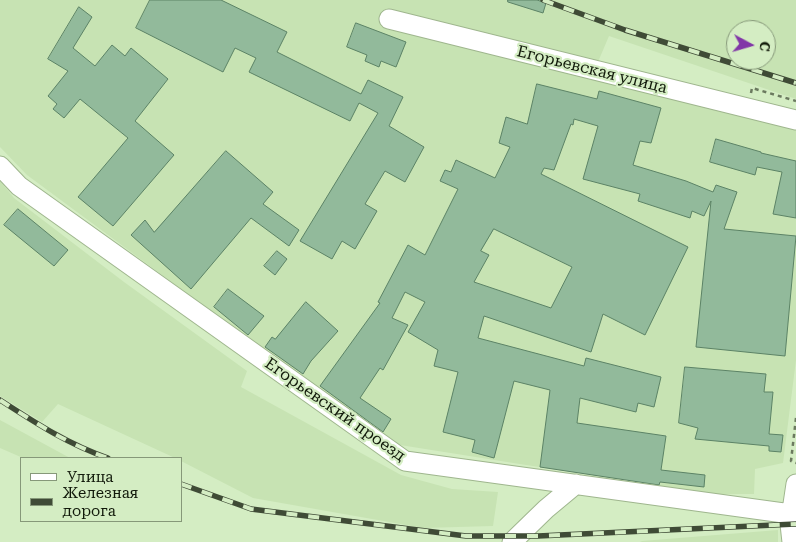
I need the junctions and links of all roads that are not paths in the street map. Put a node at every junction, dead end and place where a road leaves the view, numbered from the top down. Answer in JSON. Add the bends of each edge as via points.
{"nodes":[{"id":1,"x":388,"y":19,"type":"dead end"},
{"id":2,"x":796,"y":120,"type":"edge"},
{"id":3,"x":0,"y":166,"type":"edge"},
{"id":4,"x":576,"y":484,"type":"junction"},
{"id":5,"x":796,"y":484,"type":"edge"},
{"id":6,"x":791,"y":514,"type":"junction"},
{"id":7,"x":512,"y":542,"type":"edge"},
{"id":8,"x":792,"y":542,"type":"edge"}],
"edges":[{"from":1,"to":2,"type":"street","name":"Егорьевская улица"},
{"from":3,"to":4,"type":"street","name":"Егорьевский проезд","via":[[19,186],[405,461]]},
{"from":4,"to":6,"type":"street","name":"Егорьевский проезд"},
{"from":4,"to":7,"type":"street"},
{"from":5,"to":6,"type":"street"},
{"from":6,"to":8,"type":"street"}]}
